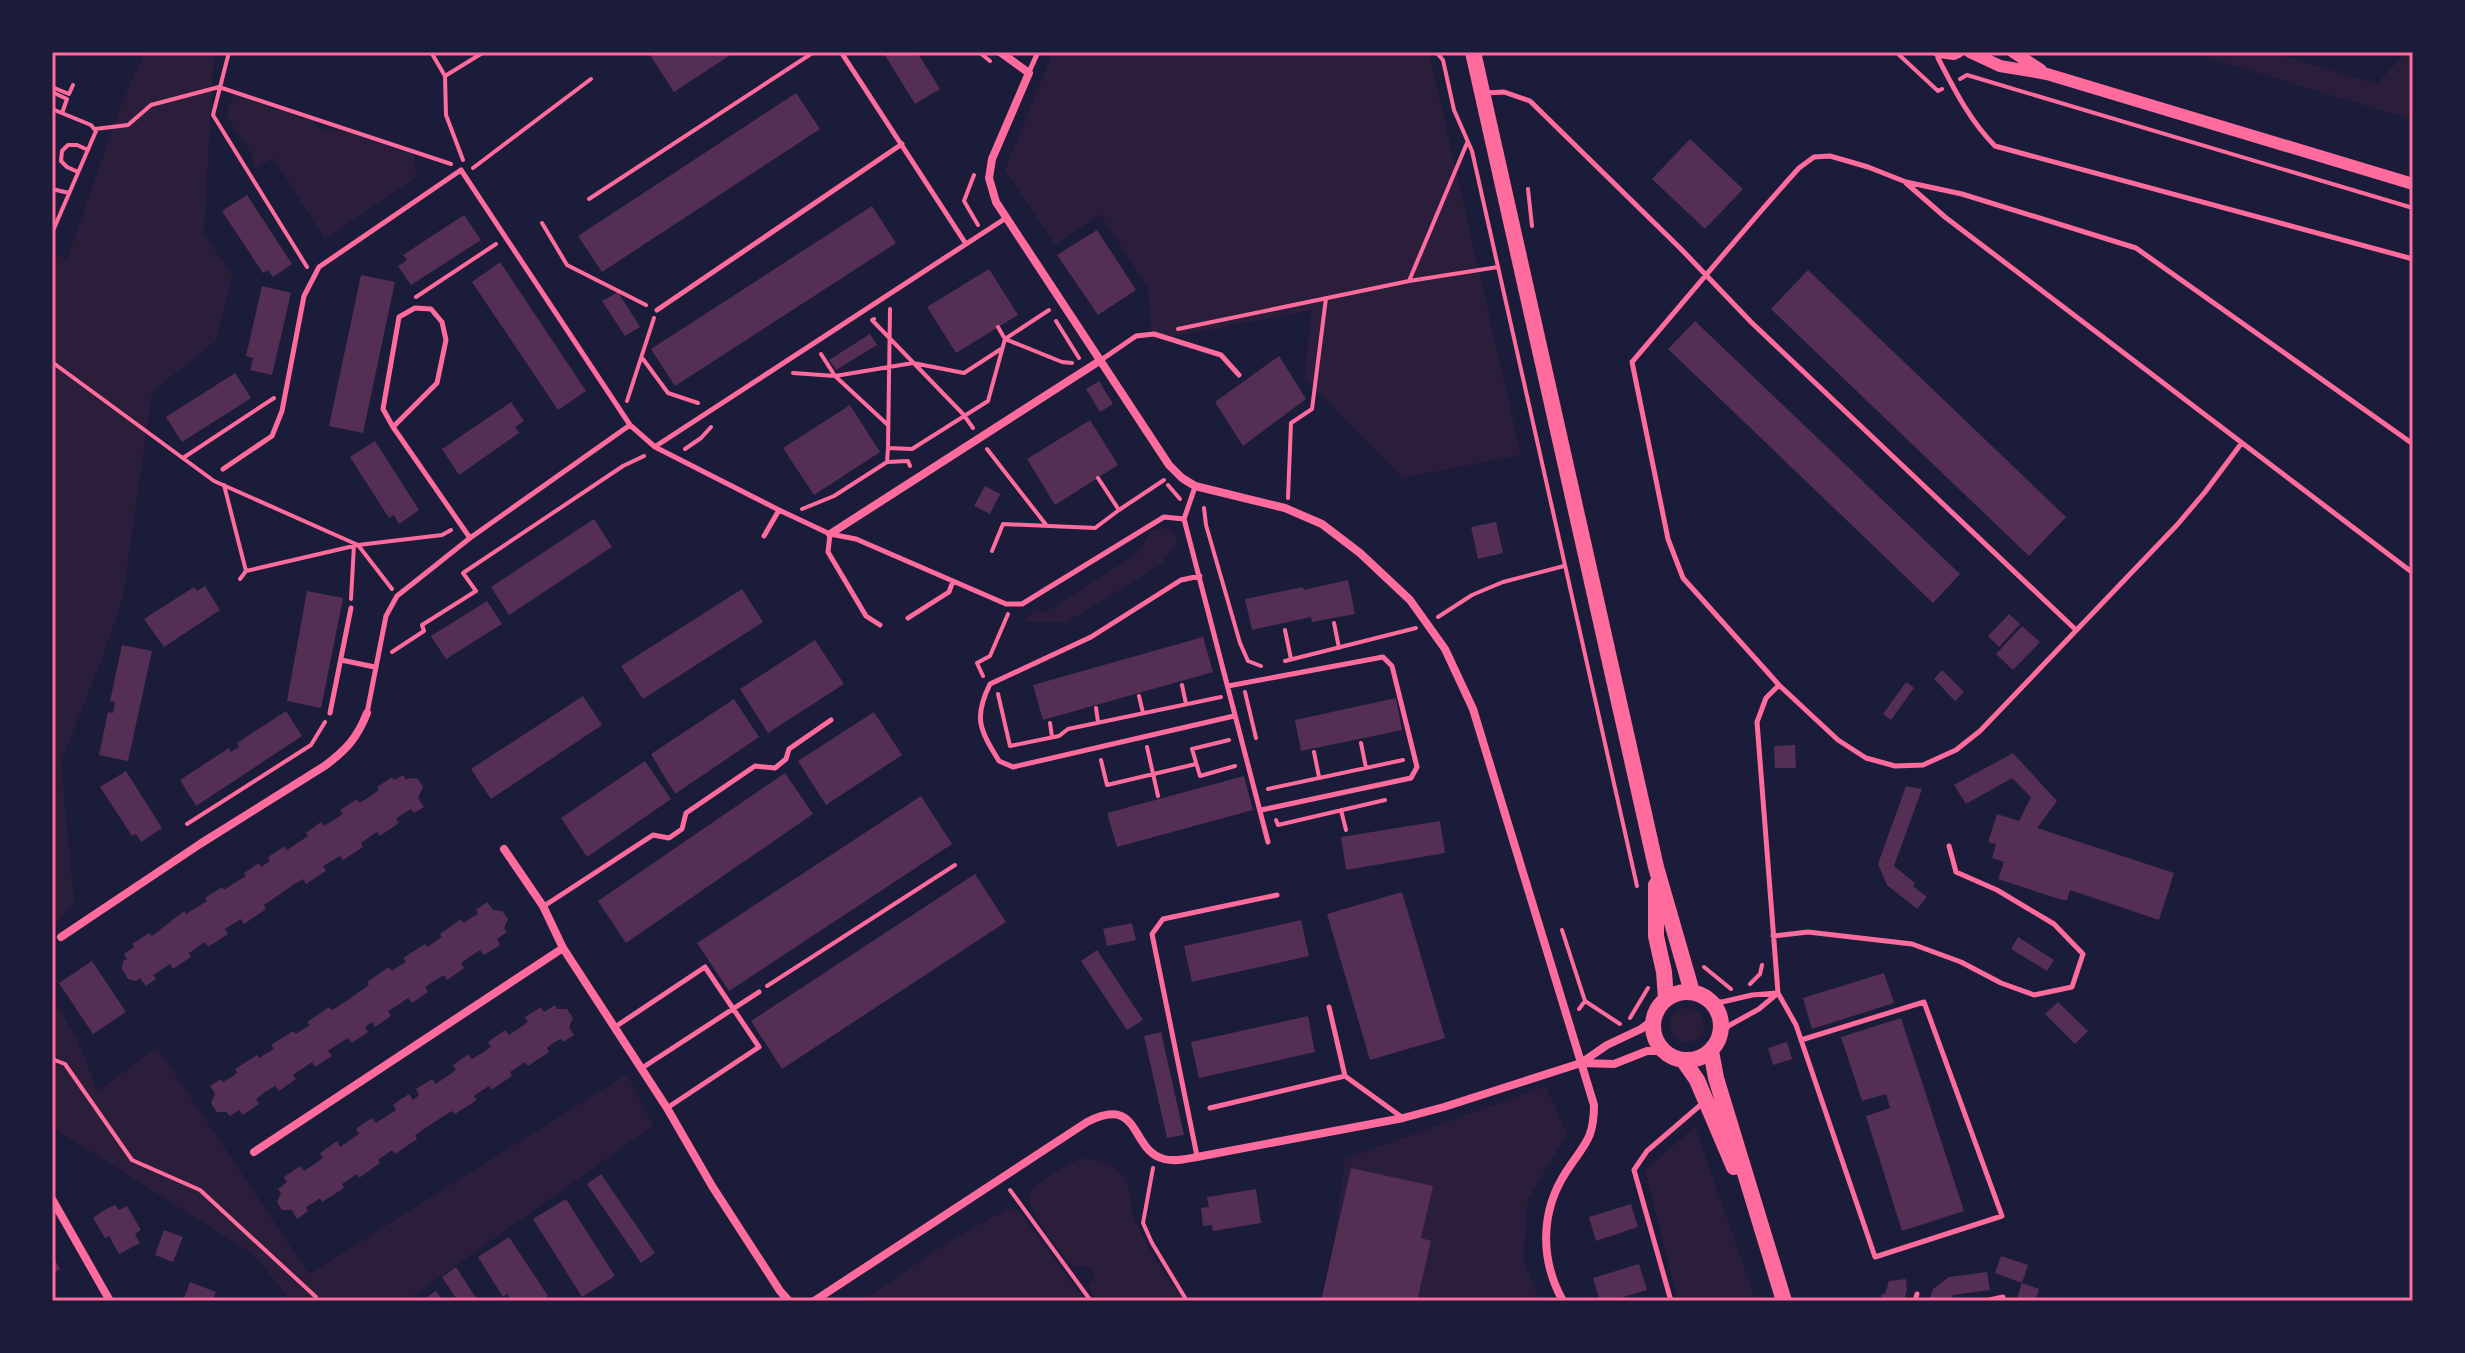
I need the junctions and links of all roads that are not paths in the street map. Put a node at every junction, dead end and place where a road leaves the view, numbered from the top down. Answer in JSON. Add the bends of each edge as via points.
{"nodes":[{"id":1,"x":841,"y":52,"type":"edge"},
{"id":2,"x":1000,"y":52,"type":"edge"},
{"id":3,"x":1038,"y":52,"type":"edge"},
{"id":4,"x":1473,"y":52,"type":"edge"},
{"id":5,"x":1958,"y":52,"type":"edge"},
{"id":6,"x":1970,"y":52,"type":"edge"},
{"id":7,"x":2013,"y":52,"type":"edge"},
{"id":8,"x":1941,"y":53,"type":"edge"},
{"id":9,"x":1029,"y":73,"type":"junction"},
{"id":10,"x":2047,"y":74,"type":"junction"},
{"id":11,"x":1482,"y":94,"type":"junction"},
{"id":12,"x":902,"y":144,"type":"junction"},
{"id":13,"x":1906,"y":182,"type":"junction"},
{"id":14,"x":2413,"y":184,"type":"edge"},
{"id":15,"x":1006,"y":218,"type":"junction"},
{"id":16,"x":966,"y":244,"type":"junction"},
{"id":17,"x":2413,"y":259,"type":"edge"},
{"id":18,"x":1707,"y":275,"type":"junction"},
{"id":19,"x":657,"y":310,"type":"road end"},
{"id":20,"x":1101,"y":360,"type":"junction"},
{"id":21,"x":1239,"y":375,"type":"dead end"},
{"id":22,"x":630,"y":425,"type":"junction"},
{"id":23,"x":393,"y":427,"type":"junction"},
{"id":24,"x":2241,"y":444,"type":"junction"},
{"id":25,"x":2413,"y":444,"type":"edge"},
{"id":26,"x":655,"y":447,"type":"junction"},
{"id":27,"x":223,"y":469,"type":"dead end"},
{"id":28,"x":1195,"y":486,"type":"junction"},
{"id":29,"x":779,"y":510,"type":"junction"},
{"id":30,"x":1184,"y":519,"type":"junction"},
{"id":31,"x":830,"y":534,"type":"junction"},
{"id":32,"x":764,"y":536,"type":"dead end"},
{"id":33,"x":470,"y":538,"type":"junction"},
{"id":34,"x":2413,"y":573,"type":"edge"},
{"id":35,"x":1200,"y":576,"type":"junction"},
{"id":36,"x":953,"y":581,"type":"junction"},
{"id":37,"x":351,"y":608,"type":"road end"},
{"id":38,"x":908,"y":618,"type":"dead end"},
{"id":39,"x":880,"y":625,"type":"dead end"},
{"id":40,"x":2076,"y":630,"type":"junction"},
{"id":41,"x":341,"y":660,"type":"junction"},
{"id":42,"x":376,"y":665,"type":"junction"},
{"id":43,"x":1779,"y":685,"type":"junction"},
{"id":44,"x":1228,"y":686,"type":"junction"},
{"id":45,"x":330,"y":713,"type":"road end"},
{"id":46,"x":367,"y":713,"type":"joint"},
{"id":47,"x":1234,"y":716,"type":"junction"},
{"id":48,"x":831,"y":720,"type":"dead end"},
{"id":49,"x":1261,"y":810,"type":"junction"},
{"id":50,"x":1268,"y":842,"type":"dead end"},
{"id":51,"x":1949,"y":846,"type":"dead end"},
{"id":52,"x":504,"y":849,"type":"dead end"},
{"id":53,"x":1656,"y":867,"type":"junction"},
{"id":54,"x":1277,"y":895,"type":"dead end"},
{"id":55,"x":543,"y":906,"type":"junction"},
{"id":56,"x":1773,"y":936,"type":"junction"},
{"id":57,"x":61,"y":937,"type":"dead end"},
{"id":58,"x":563,"y":948,"type":"junction"},
{"id":59,"x":759,"y":992,"type":"road end"},
{"id":60,"x":1692,"y":992,"type":"junction"},
{"id":61,"x":1778,"y":993,"type":"junction"},
{"id":62,"x":1666,"y":999,"type":"junction"},
{"id":63,"x":1711,"y":1001,"type":"junction"},
{"id":64,"x":1329,"y":1007,"type":"dead end"},
{"id":65,"x":1653,"y":1020,"type":"junction"},
{"id":66,"x":614,"y":1028,"type":"junction"},
{"id":67,"x":1720,"y":1034,"type":"junction"},
{"id":68,"x":1801,"y":1040,"type":"junction"},
{"id":69,"x":1663,"y":1051,"type":"junction"},
{"id":70,"x":1711,"y":1051,"type":"junction"},
{"id":71,"x":1683,"y":1060,"type":"junction"},
{"id":72,"x":1581,"y":1063,"type":"junction"},
{"id":73,"x":641,"y":1069,"type":"junction"},
{"id":74,"x":1345,"y":1076,"type":"junction"},
{"id":75,"x":1704,"y":1102,"type":"junction"},
{"id":76,"x":667,"y":1108,"type":"junction"},
{"id":77,"x":1210,"y":1108,"type":"dead end"},
{"id":78,"x":1403,"y":1118,"type":"junction"},
{"id":79,"x":254,"y":1152,"type":"dead end"},
{"id":80,"x":1197,"y":1157,"type":"junction"},
{"id":81,"x":52,"y":1199,"type":"edge"},
{"id":82,"x":1757,"y":1218,"type":"junction"},
{"id":83,"x":1917,"y":1294,"type":"dead end"},
{"id":84,"x":2003,"y":1297,"type":"dead end"},
{"id":85,"x":110,"y":1301,"type":"edge"},
{"id":86,"x":789,"y":1301,"type":"edge"},
{"id":87,"x":814,"y":1301,"type":"edge"},
{"id":88,"x":1563,"y":1301,"type":"edge"},
{"id":89,"x":1671,"y":1301,"type":"edge"},
{"id":90,"x":1784,"y":1301,"type":"edge"},
{"id":91,"x":1915,"y":1301,"type":"edge"},
{"id":92,"x":1985,"y":1301,"type":"edge"}],
"edges":[{"from":1,"to":12,"type":"lane"},
{"from":2,"to":9,"type":"street"},
{"from":3,"to":9,"type":"lane"},
{"from":4,"to":11,"type":"main road"},
{"from":5,"to":8,"type":"street"},
{"from":6,"to":10,"type":"street","via":[[2000,66]]},
{"from":7,"to":10,"type":"street"},
{"from":8,"to":17,"type":"lane","via":[[1938,58],[1951,83],[1979,131],[1995,146]]},
{"from":9,"to":15,"type":"street","via":[[990,169],[996,202]]},
{"from":10,"to":14,"type":"street"},
{"from":11,"to":18,"type":"lane","via":[[1504,92],[1530,101]]},
{"from":11,"to":53,"type":"main road"},
{"from":12,"to":16,"type":"lane"},
{"from":12,"to":19,"type":"lane"},
{"from":13,"to":18,"type":"lane","via":[[1830,156],[1814,157]]},
{"from":13,"to":24,"type":"lane"},
{"from":13,"to":25,"type":"lane","via":[[2136,248]]},
{"from":15,"to":16,"type":"lane"},
{"from":15,"to":20,"type":"street"},
{"from":16,"to":26,"type":"lane"},
{"from":18,"to":40,"type":"lane"},
{"from":18,"to":43,"type":"lane","via":[[1632,362],[1668,539],[1683,578]]},
{"from":20,"to":21,"type":"lane","via":[[1136,336],[1154,334],[1221,355]]},
{"from":20,"to":28,"type":"street","via":[[1169,465]]},
{"from":20,"to":31,"type":"street"},
{"from":22,"to":26,"type":"lane"},
{"from":22,"to":27,"type":"lane","via":[[461,170],[319,267],[304,296],[282,411],[272,436]]},
{"from":22,"to":33,"type":"lane"},
{"from":23,"to":23,"type":"lane","via":[[383,409],[399,317],[415,308],[431,309],[442,322],[446,340],[437,383]]},
{"from":23,"to":33,"type":"lane"},
{"from":24,"to":34,"type":"lane"},
{"from":24,"to":40,"type":"lane","via":[[2177,525]]},
{"from":26,"to":29,"type":"lane"},
{"from":28,"to":30,"type":"lane"},
{"from":28,"to":72,"type":"street","via":[[1285,508],[1322,524],[1410,600],[1445,649],[1473,709]]},
{"from":29,"to":31,"type":"lane"},
{"from":29,"to":32,"type":"lane"},
{"from":30,"to":35,"type":"lane"},
{"from":30,"to":36,"type":"lane","via":[[1164,517],[1022,604],[1006,604]]},
{"from":31,"to":36,"type":"lane","via":[[856,539]]},
{"from":31,"to":39,"type":"lane","via":[[828,552],[866,616]]},
{"from":33,"to":42,"type":"lane","via":[[397,596],[386,616]]},
{"from":35,"to":44,"type":"lane"},
{"from":35,"to":47,"type":"lane","via":[[1181,580],[1091,637],[990,684],[981,700],[979,723],[999,761],[1013,767]]},
{"from":36,"to":38,"type":"lane","via":[[949,592]]},
{"from":37,"to":41,"type":"lane"},
{"from":40,"to":43,"type":"lane","via":[[1980,731],[1956,750],[1923,765],[1895,766],[1866,758],[1838,740]]},
{"from":41,"to":42,"type":"lane"},
{"from":41,"to":45,"type":"lane"},
{"from":42,"to":46,"type":"lane"},
{"from":43,"to":56,"type":"lane","via":[[1766,698],[1757,722]]},
{"from":44,"to":47,"type":"lane"},
{"from":44,"to":49,"type":"lane","via":[[1383,657],[1392,666],[1417,767],[1411,778]]},
{"from":46,"to":57,"type":"street","via":[[344,752]]},
{"from":47,"to":49,"type":"lane"},
{"from":48,"to":55,"type":"lane","via":[[789,749],[775,768],[755,766],[686,813],[682,829],[669,838],[653,835]]},
{"from":49,"to":50,"type":"lane"},
{"from":51,"to":56,"type":"lane","via":[[1956,872],[2054,924],[2083,954],[2072,987],[2034,995],[1912,944],[1808,932]]},
{"from":52,"to":55,"type":"street"},
{"from":53,"to":60,"type":"main road"},
{"from":53,"to":62,"type":"main road","via":[[1656,936]]},
{"from":54,"to":80,"type":"lane","via":[[1163,919],[1152,934]]},
{"from":55,"to":58,"type":"street"},
{"from":56,"to":61,"type":"lane"},
{"from":58,"to":66,"type":"street"},
{"from":58,"to":79,"type":"street"},
{"from":59,"to":73,"type":"lane"},
{"from":60,"to":62,"type":"main road"},
{"from":60,"to":63,"type":"main road"},
{"from":61,"to":63,"type":"lane"},
{"from":61,"to":67,"type":"lane"},
{"from":61,"to":68,"type":"lane"},
{"from":62,"to":65,"type":"main road"},
{"from":63,"to":67,"type":"main road","via":[[1720,1016]]},
{"from":64,"to":74,"type":"lane"},
{"from":65,"to":69,"type":"main road"},
{"from":65,"to":72,"type":"street"},
{"from":66,"to":73,"type":"street"},
{"from":66,"to":76,"type":"lane","via":[[705,967],[759,1047]]},
{"from":67,"to":70,"type":"main road"},
{"from":68,"to":68,"type":"lane","via":[[1875,1257],[2002,1216],[1924,1002]]},
{"from":69,"to":71,"type":"main road"},
{"from":69,"to":72,"type":"street","via":[[1647,1051],[1614,1064]]},
{"from":70,"to":71,"type":"main road"},
{"from":70,"to":82,"type":"main road"},
{"from":71,"to":75,"type":"main road"},
{"from":72,"to":78,"type":"street"},
{"from":72,"to":88,"type":"street","via":[[1594,1105],[1594,1127],[1556,1189],[1545,1236],[1553,1282]]},
{"from":73,"to":76,"type":"street"},
{"from":74,"to":77,"type":"lane"},
{"from":74,"to":78,"type":"lane"},
{"from":75,"to":82,"type":"main road"},
{"from":75,"to":89,"type":"lane","via":[[1647,1151],[1634,1170]]},
{"from":76,"to":86,"type":"street"},
{"from":78,"to":80,"type":"street"},
{"from":80,"to":87,"type":"street","via":[[1176,1161],[1155,1156],[1124,1117],[1104,1114]]},
{"from":81,"to":85,"type":"street"},
{"from":82,"to":90,"type":"main road"},
{"from":83,"to":91,"type":"lane"},
{"from":84,"to":92,"type":"lane"}]}
